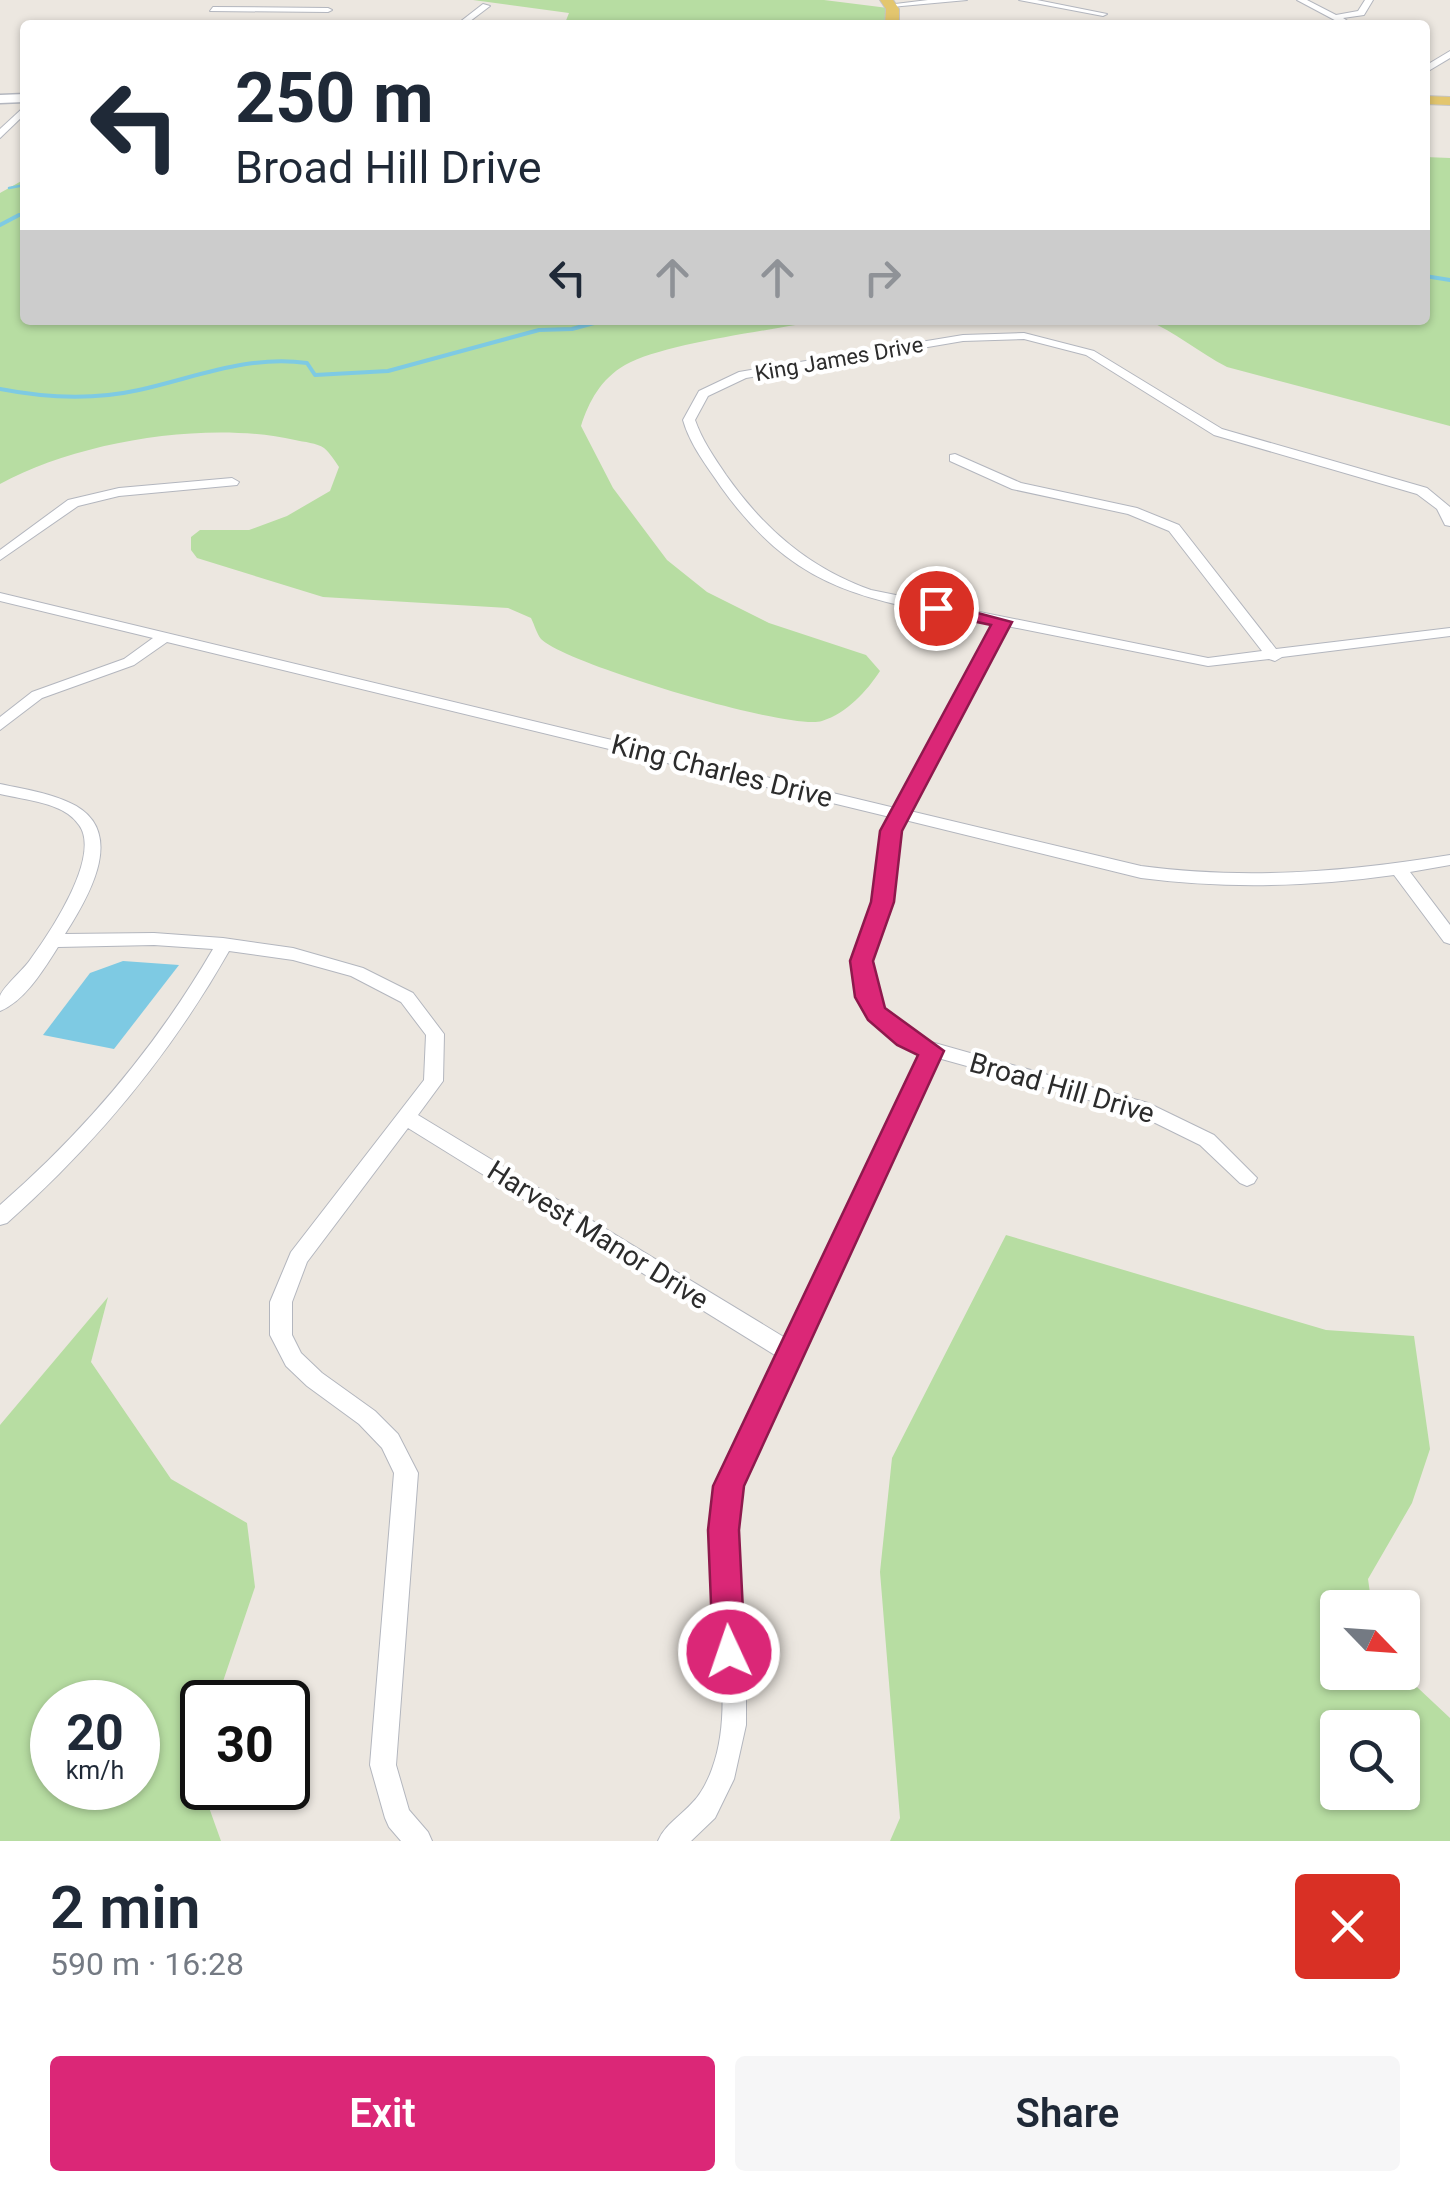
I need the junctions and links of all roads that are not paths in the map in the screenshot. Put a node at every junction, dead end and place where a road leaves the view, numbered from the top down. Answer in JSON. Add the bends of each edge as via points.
{"nodes":[{"id":1,"x":964,"y":0,"type":"edge"},
{"id":2,"x":1023,"y":0,"type":"edge"},
{"id":3,"x":1301,"y":0,"type":"edge"},
{"id":4,"x":1368,"y":0,"type":"edge"},
{"id":5,"x":888,"y":2,"type":"edge"},
{"id":6,"x":216,"y":4,"type":"edge"},
{"id":7,"x":486,"y":6,"type":"dead end"},
{"id":8,"x":328,"y":10,"type":"dead end"},
{"id":9,"x":1103,"y":14,"type":"dead end"},
{"id":10,"x":1336,"y":17,"type":"junction"},
{"id":11,"x":204,"y":19,"type":"dead end"},
{"id":12,"x":467,"y":20,"type":"edge"},
{"id":13,"x":1341,"y":20,"type":"edge"},
{"id":14,"x":20,"y":115,"type":"edge"},
{"id":15,"x":0,"y":135,"type":"edge"},
{"id":16,"x":13,"y":136,"type":"dead end"},
{"id":17,"x":956,"y":458,"type":"dead end"},
{"id":18,"x":232,"y":482,"type":"dead end"},
{"id":19,"x":1450,"y":522,"type":"edge"},
{"id":20,"x":0,"y":556,"type":"edge"},
{"id":21,"x":0,"y":597,"type":"edge"},
{"id":22,"x":1002,"y":622,"type":"junction"},
{"id":23,"x":1450,"y":632,"type":"edge"},
{"id":24,"x":167,"y":635,"type":"junction"},
{"id":25,"x":1276,"y":657,"type":"junction"},
{"id":26,"x":0,"y":725,"type":"edge"},
{"id":27,"x":0,"y":789,"type":"edge"},
{"id":28,"x":899,"y":814,"type":"junction"},
{"id":29,"x":1450,"y":860,"type":"edge"},
{"id":30,"x":1399,"y":869,"type":"junction"},
{"id":31,"x":1450,"y":938,"type":"edge"},
{"id":32,"x":54,"y":941,"type":"junction"},
{"id":33,"x":224,"y":945,"type":"junction"},
{"id":34,"x":0,"y":1006,"type":"edge"},
{"id":35,"x":932,"y":1051,"type":"junction"},
{"id":36,"x":408,"y":1118,"type":"junction"},
{"id":37,"x":1247,"y":1178,"type":"dead end"},
{"id":38,"x":0,"y":1217,"type":"edge"},
{"id":39,"x":788,"y":1352,"type":"junction"},
{"id":40,"x":420,"y":1841,"type":"edge"},
{"id":41,"x":671,"y":1841,"type":"edge"}],
"edges":[{"from":1,"to":5,"type":"street"},
{"from":2,"to":9,"type":"street"},
{"from":3,"to":10,"type":"street"},
{"from":4,"to":10,"type":"street","via":[[1361,12]]},
{"from":6,"to":8,"type":"street"},
{"from":6,"to":11,"type":"street"},
{"from":7,"to":12,"type":"street"},
{"from":10,"to":13,"type":"street"},
{"from":14,"to":15,"type":"street"},
{"from":15,"to":16,"type":"street"},
{"from":17,"to":25,"type":"street","via":[[1017,486],[1132,510],[1174,528]]},
{"from":18,"to":20,"type":"street","via":[[74,503]]},
{"from":19,"to":22,"type":"street","name":"King James Drive","via":[[1422,491],[1218,432],[1090,353],[1040,338],[963,338],[759,372],[729,379],[695,402],[689,420],[702,449],[746,513],[804,565],[847,588]]},
{"from":21,"to":24,"type":"street","name":"King Charles Drive"},
{"from":22,"to":25,"type":"street","name":"King James Drive","via":[[1183,660]]},
{"from":22,"to":28,"type":"street","name":"Broad Hill Drive"},
{"from":23,"to":25,"type":"street","name":"King James Drive"},
{"from":24,"to":26,"type":"street","via":[[129,662],[37,695]]},
{"from":24,"to":28,"type":"street","name":"King Charles Drive"},
{"from":27,"to":32,"type":"street","via":[[74,812],[92,832],[89,864]]},
{"from":28,"to":30,"type":"street","name":"King Charles Drive","via":[[1182,879],[1298,882]]},
{"from":28,"to":35,"type":"street","name":"Broad Hill Drive","via":[[888,843],[886,886],[866,941],[863,979],[877,1014]]},
{"from":29,"to":30,"type":"street","name":"King Charles Drive"},
{"from":30,"to":31,"type":"street"},
{"from":32,"to":33,"type":"street","via":[[139,936]]},
{"from":32,"to":34,"type":"street"},
{"from":33,"to":36,"type":"street","via":[[334,964],[380,984],[430,1019],[441,1055]]},
{"from":33,"to":38,"type":"street","via":[[144,1072],[56,1170]]},
{"from":35,"to":37,"type":"street","name":"Broad Hill Drive","via":[[1141,1108],[1207,1140]]},
{"from":35,"to":39,"type":"street"},
{"from":36,"to":39,"type":"street","name":"Harvest Manor Drive"},
{"from":36,"to":40,"type":"street","via":[[298,1258],[278,1320],[296,1366],[377,1427],[402,1458],[382,1766],[398,1818]]},
{"from":39,"to":41,"type":"street","via":[[724,1504],[734,1725],[728,1764],[704,1811]]}]}
